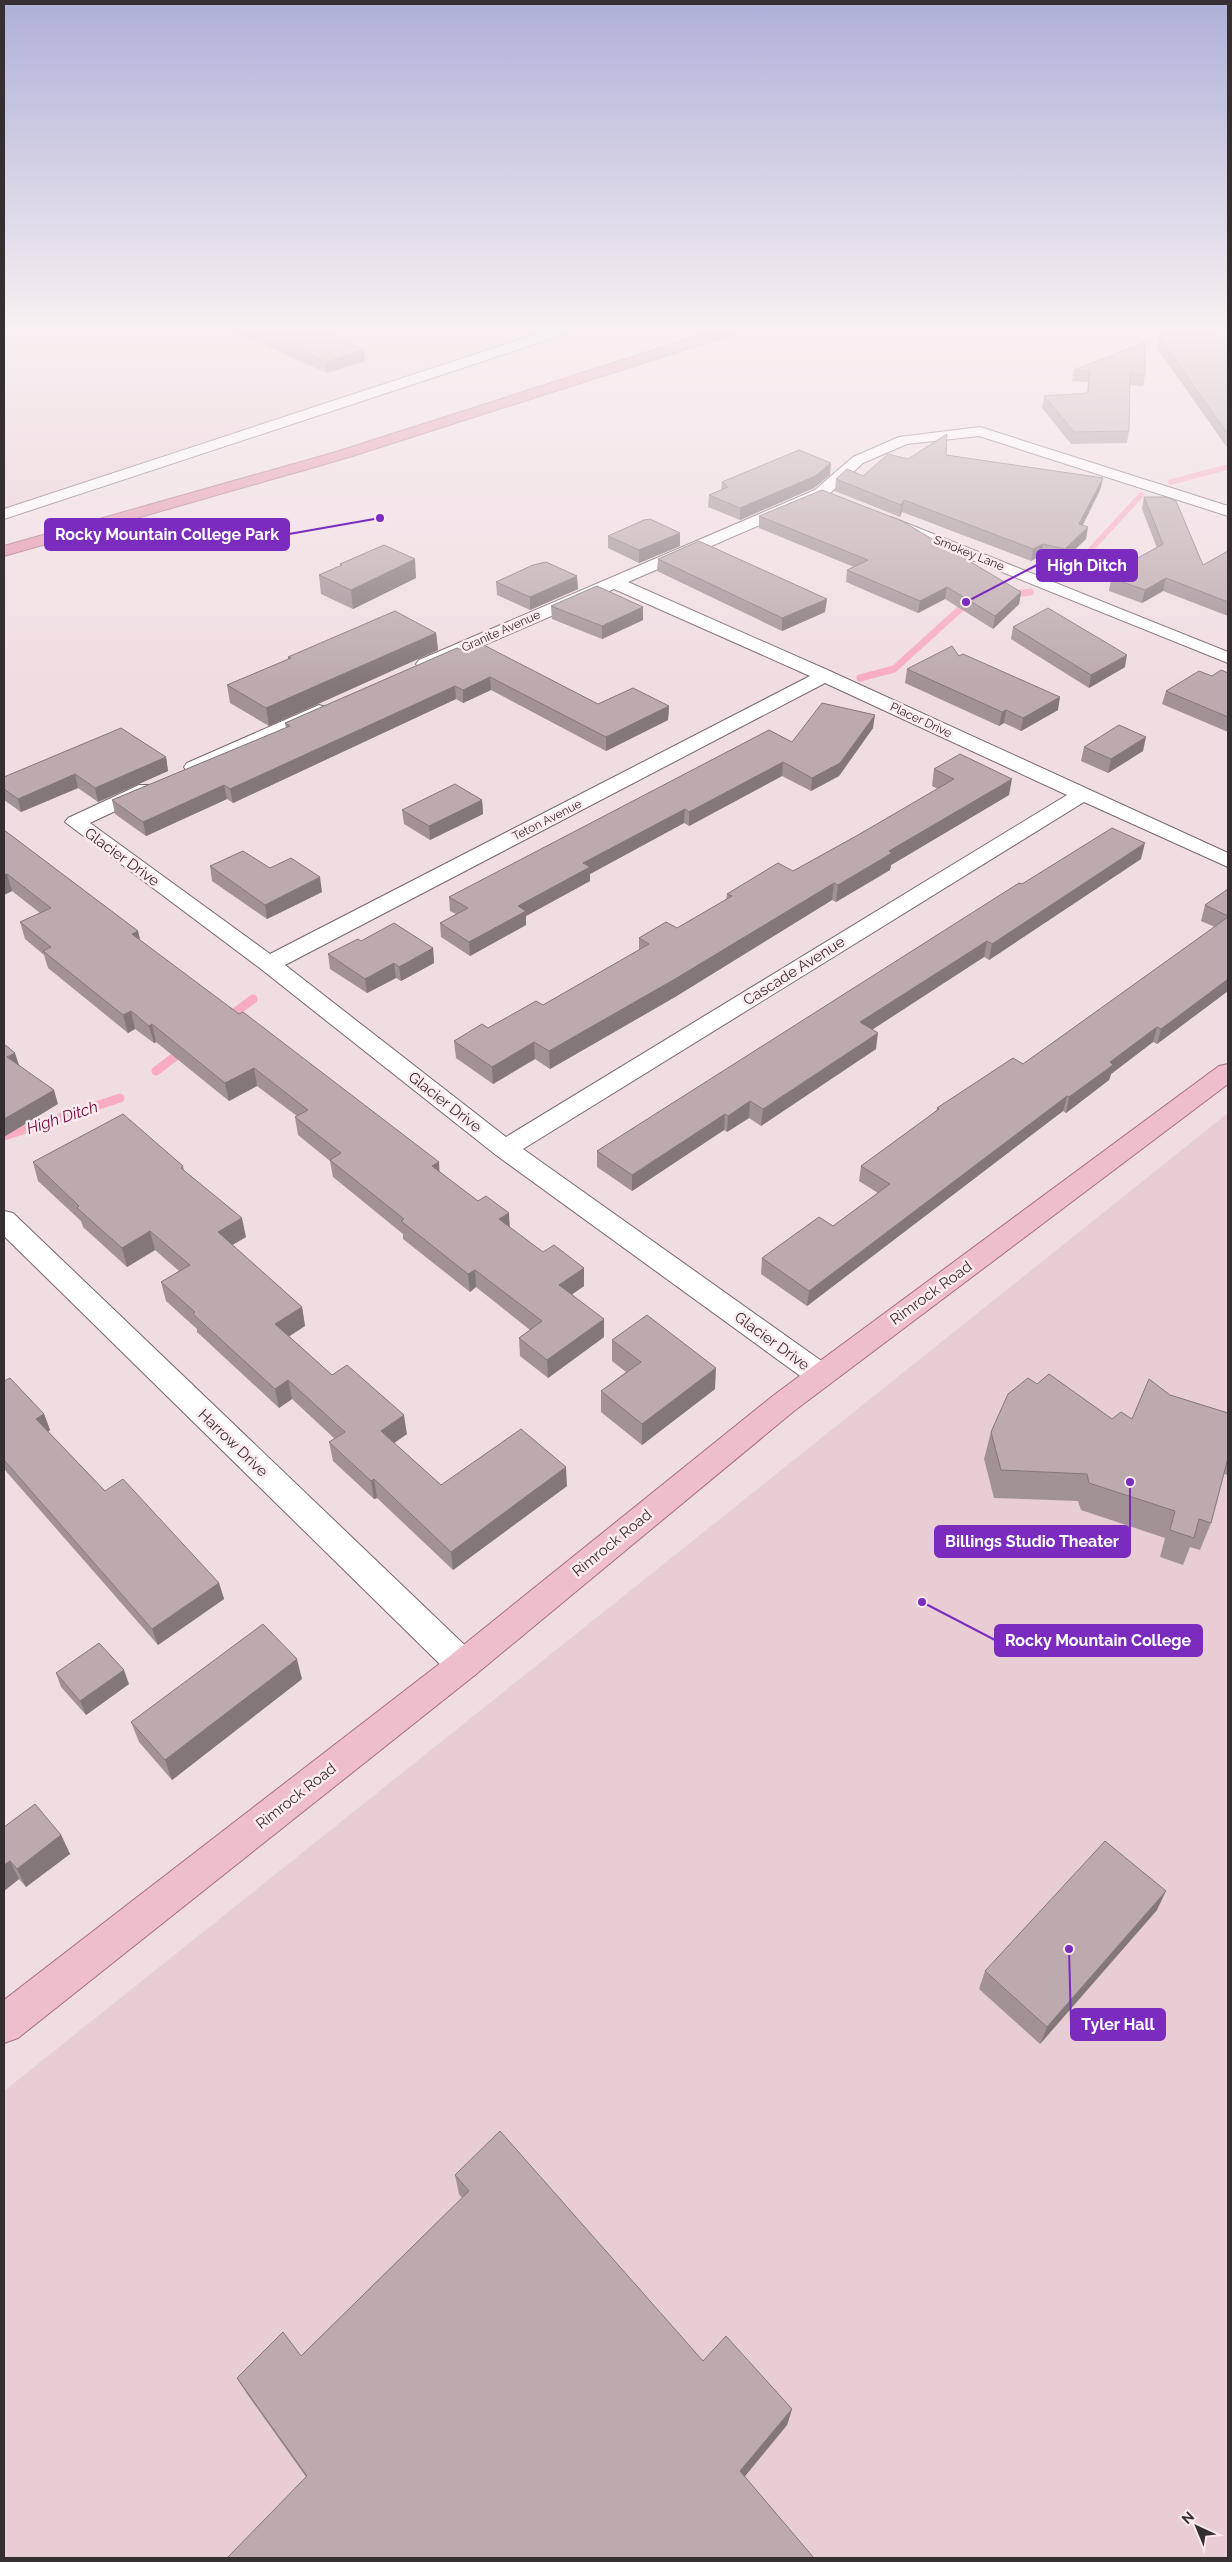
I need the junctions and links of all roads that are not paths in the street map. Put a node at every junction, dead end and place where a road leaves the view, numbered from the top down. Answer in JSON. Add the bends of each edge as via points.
{"nodes":[{"id":1,"x":215,"y":445,"type":"edge"},
{"id":2,"x":374,"y":445,"type":"edge"},
{"id":3,"x":894,"y":445,"type":"edge"},
{"id":4,"x":1025,"y":445,"type":"edge"},
{"id":5,"x":821,"y":493,"type":"junction"},
{"id":6,"x":839,"y":500,"type":"edge"},
{"id":7,"x":1228,"y":511,"type":"edge"},
{"id":8,"x":4,"y":514,"type":"edge"},
{"id":9,"x":876,"y":516,"type":"edge"},
{"id":10,"x":4,"y":551,"type":"edge"},
{"id":11,"x":613,"y":582,"type":"junction"},
{"id":12,"x":1228,"y":658,"type":"edge"},
{"id":13,"x":405,"y":673,"type":"edge"},
{"id":14,"x":825,"y":676,"type":"junction"},
{"id":15,"x":334,"y":704,"type":"edge"},
{"id":16,"x":178,"y":774,"type":"edge"},
{"id":17,"x":161,"y":782,"type":"edge"},
{"id":18,"x":1083,"y":794,"type":"junction"},
{"id":19,"x":1228,"y":861,"type":"edge"},
{"id":20,"x":269,"y":964,"type":"junction"},
{"id":21,"x":1228,"y":1072,"type":"edge"},
{"id":22,"x":505,"y":1149,"type":"junction"},
{"id":23,"x":4,"y":1220,"type":"edge"},
{"id":24,"x":820,"y":1375,"type":"junction"},
{"id":25,"x":463,"y":1665,"type":"junction"},
{"id":26,"x":4,"y":2024,"type":"edge"}],
"edges":[{"from":1,"to":8,"type":"street"},
{"from":2,"to":10,"type":"highway"},
{"from":3,"to":5,"type":"street","name":"Granite Avenue","via":[[858,460]]},
{"from":4,"to":7,"type":"street","name":"Granite Avenue"},
{"from":5,"to":6,"type":"street"},
{"from":5,"to":11,"type":"street","name":"Granite Avenue"},
{"from":9,"to":12,"type":"street","name":"Smokey Lane"},
{"from":11,"to":13,"type":"street","name":"Granite Avenue"},
{"from":11,"to":14,"type":"street","name":"Placer Drive"},
{"from":14,"to":18,"type":"street","name":"Placer Drive"},
{"from":14,"to":20,"type":"street","name":"Teton Avenue"},
{"from":15,"to":16,"type":"street"},
{"from":17,"to":20,"type":"street","name":"Glacier Drive","via":[[74,822]]},
{"from":18,"to":19,"type":"street","name":"Placer Drive"},
{"from":18,"to":22,"type":"street","name":"Cascade Avenue"},
{"from":20,"to":22,"type":"street","name":"Glacier Drive"},
{"from":21,"to":24,"type":"main road","name":"Rimrock Road"},
{"from":22,"to":24,"type":"street","name":"Glacier Drive"},
{"from":23,"to":25,"type":"street","name":"Harrow Drive"},
{"from":24,"to":25,"type":"main road","name":"Rimrock Road"},
{"from":25,"to":26,"type":"main road","name":"Rimrock Road"}]}
